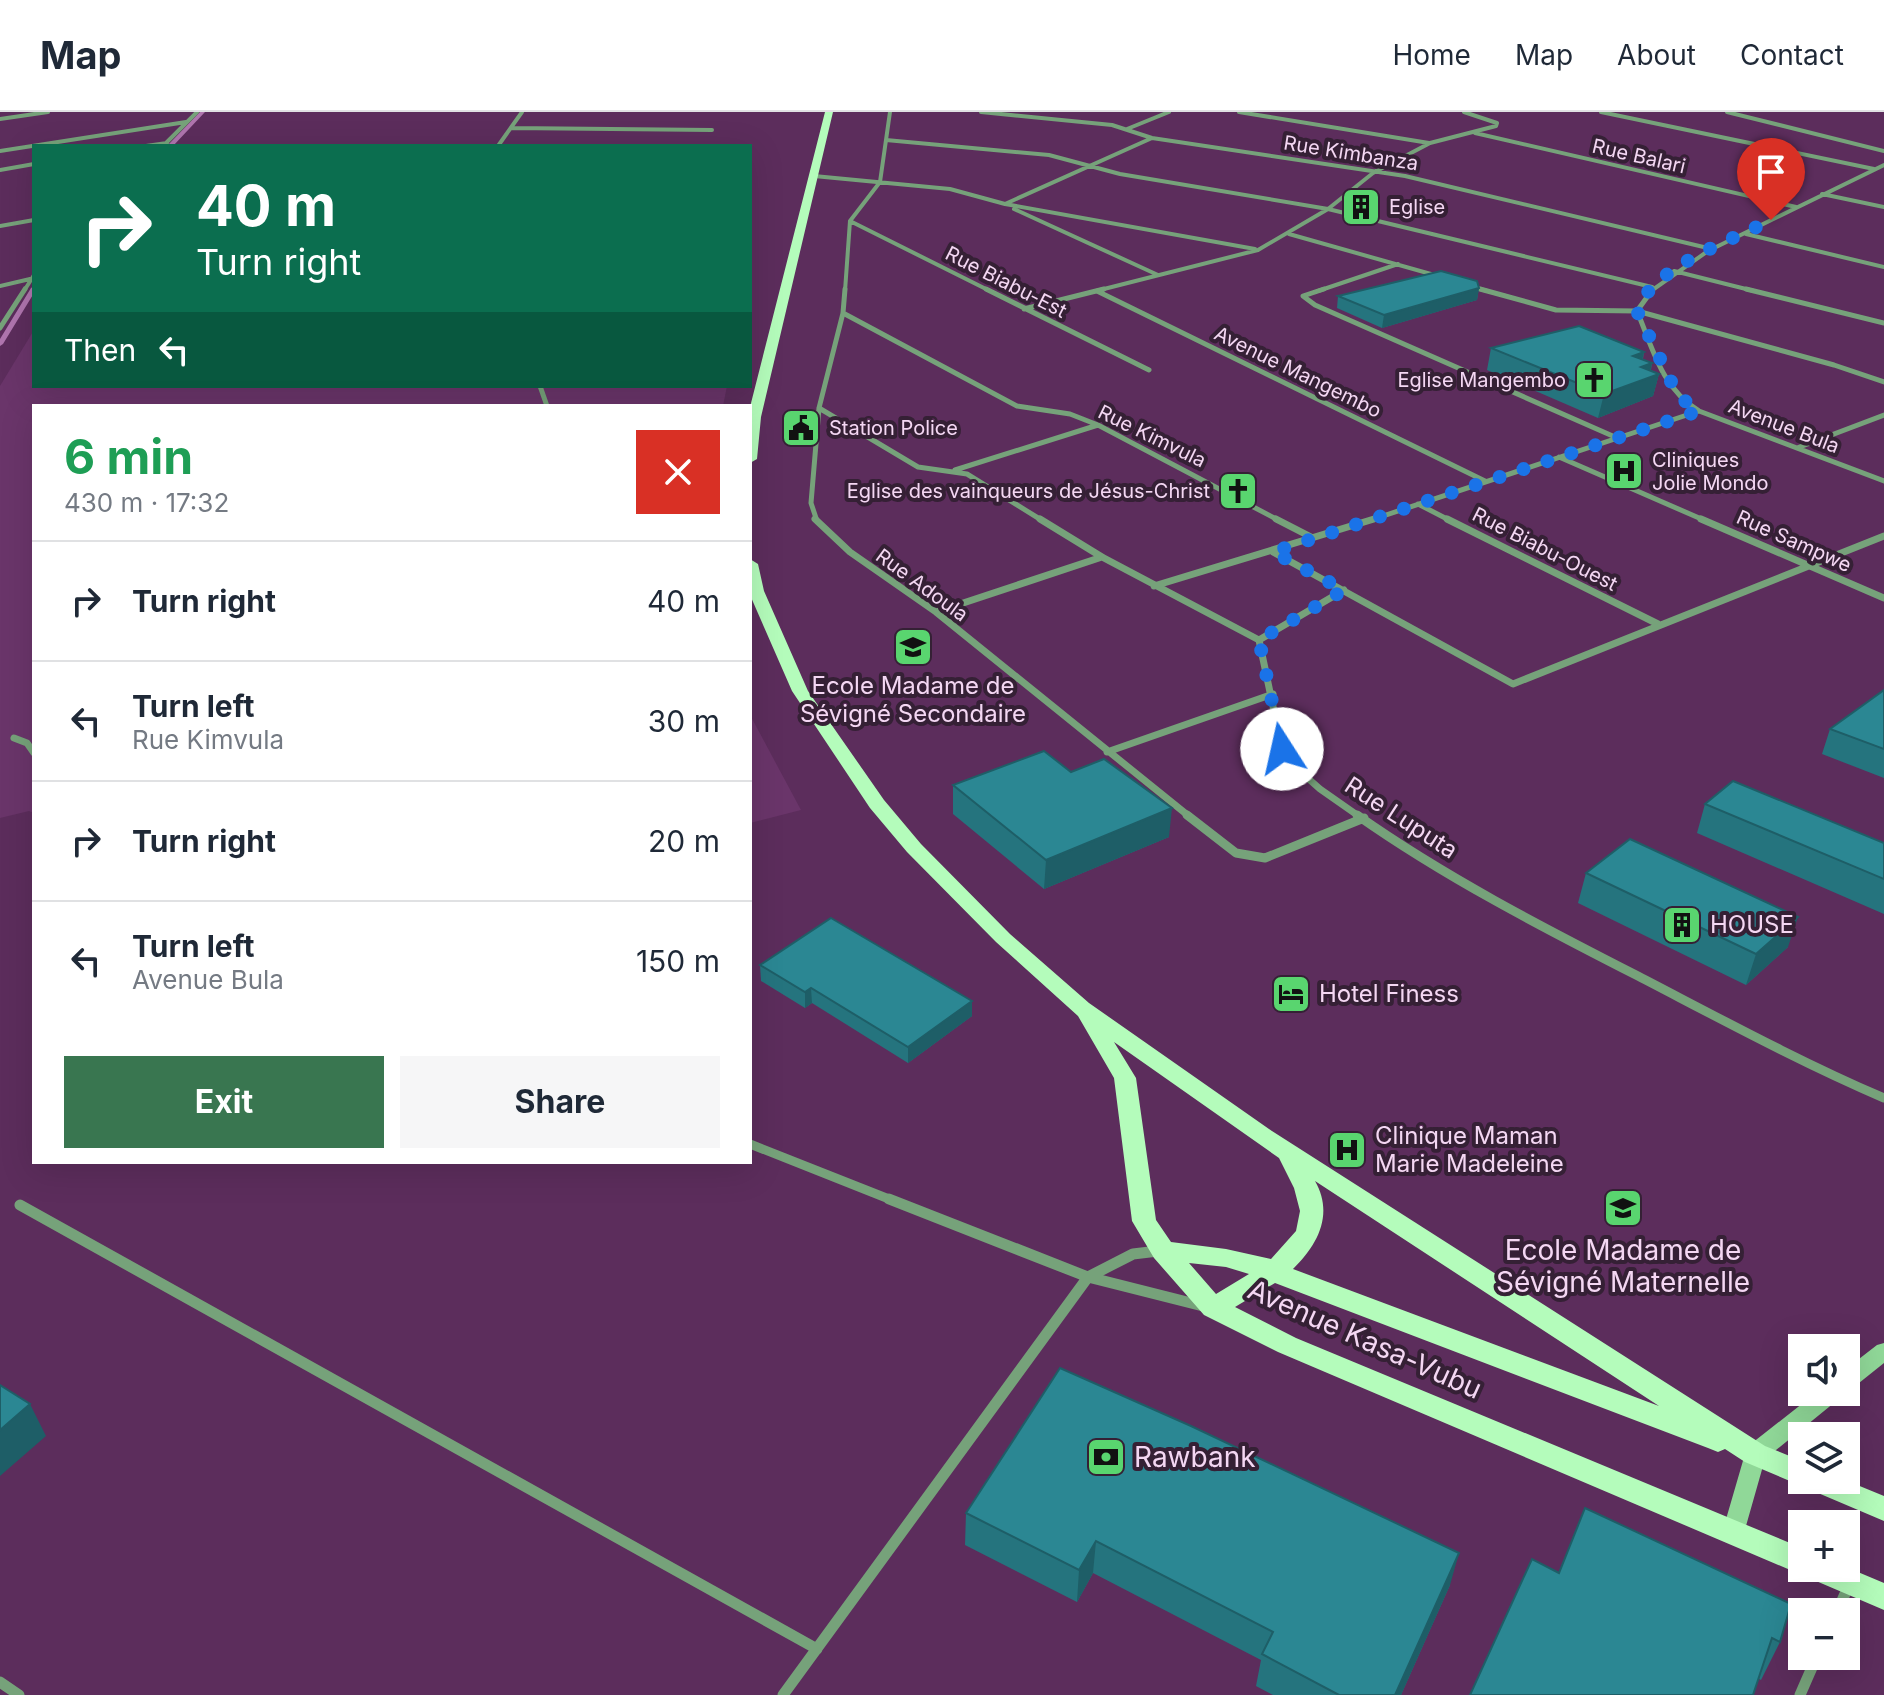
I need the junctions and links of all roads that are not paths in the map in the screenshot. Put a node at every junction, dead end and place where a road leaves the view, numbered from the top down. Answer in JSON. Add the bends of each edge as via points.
{"nodes":[{"id":1,"x":48,"y":112,"type":"edge"},
{"id":2,"x":197,"y":112,"type":"edge"},
{"id":3,"x":522,"y":112,"type":"edge"},
{"id":4,"x":829,"y":112,"type":"edge"},
{"id":5,"x":890,"y":112,"type":"edge"},
{"id":6,"x":981,"y":112,"type":"edge"},
{"id":7,"x":1169,"y":112,"type":"edge"},
{"id":8,"x":1239,"y":112,"type":"edge"},
{"id":9,"x":1309,"y":112,"type":"edge"},
{"id":10,"x":1464,"y":112,"type":"edge"},
{"id":11,"x":1601,"y":112,"type":"edge"},
{"id":12,"x":1727,"y":112,"type":"edge"},
{"id":13,"x":0,"y":119,"type":"edge"},
{"id":14,"x":186,"y":122,"type":"junction"},
{"id":15,"x":1317,"y":125,"type":"junction"},
{"id":16,"x":511,"y":128,"type":"junction"},
{"id":17,"x":1126,"y":129,"type":"junction"},
{"id":18,"x":712,"y":130,"type":"dead end"},
{"id":19,"x":1474,"y":132,"type":"junction"},
{"id":20,"x":1152,"y":138,"type":"junction"},
{"id":21,"x":886,"y":140,"type":"junction"},
{"id":22,"x":1430,"y":143,"type":"junction"},
{"id":23,"x":45,"y":144,"type":"edge"},
{"id":24,"x":165,"y":144,"type":"edge"},
{"id":25,"x":499,"y":144,"type":"edge"},
{"id":26,"x":32,"y":146,"type":"edge"},
{"id":27,"x":0,"y":151,"type":"edge"},
{"id":28,"x":1884,"y":151,"type":"edge"},
{"id":29,"x":32,"y":164,"type":"edge"},
{"id":30,"x":1884,"y":165,"type":"edge"},
{"id":31,"x":1088,"y":167,"type":"junction"},
{"id":32,"x":0,"y":170,"type":"edge"},
{"id":33,"x":1876,"y":170,"type":"junction"},
{"id":34,"x":1373,"y":173,"type":"junction"},
{"id":35,"x":814,"y":176,"type":"junction"},
{"id":36,"x":880,"y":182,"type":"junction"},
{"id":37,"x":1822,"y":194,"type":"junction"},
{"id":38,"x":1005,"y":204,"type":"junction"},
{"id":39,"x":1797,"y":207,"type":"junction"},
{"id":40,"x":1884,"y":207,"type":"edge"},
{"id":41,"x":1328,"y":209,"type":"junction"},
{"id":42,"x":32,"y":220,"type":"edge"},
{"id":43,"x":850,"y":221,"type":"junction"},
{"id":44,"x":0,"y":226,"type":"edge"},
{"id":45,"x":1289,"y":234,"type":"junction"},
{"id":46,"x":1745,"y":234,"type":"junction"},
{"id":47,"x":1712,"y":249,"type":"junction"},
{"id":48,"x":1258,"y":250,"type":"junction"},
{"id":49,"x":1398,"y":264,"type":"junction"},
{"id":50,"x":1884,"y":267,"type":"edge"},
{"id":51,"x":1674,"y":271,"type":"junction"},
{"id":52,"x":1159,"y":275,"type":"junction"},
{"id":53,"x":32,"y":277,"type":"edge"},
{"id":54,"x":1447,"y":279,"type":"edge"},
{"id":55,"x":1460,"y":283,"type":"edge"},
{"id":56,"x":0,"y":286,"type":"edge"},
{"id":57,"x":1652,"y":287,"type":"junction"},
{"id":58,"x":1097,"y":291,"type":"junction"},
{"id":59,"x":1024,"y":309,"type":"junction"},
{"id":60,"x":1637,"y":311,"type":"junction"},
{"id":61,"x":843,"y":313,"type":"junction"},
{"id":62,"x":1884,"y":323,"type":"edge"},
{"id":63,"x":0,"y":328,"type":"edge"},
{"id":64,"x":1149,"y":370,"type":"dead end"},
{"id":65,"x":1884,"y":382,"type":"edge"},
{"id":66,"x":819,"y":408,"type":"junction"},
{"id":67,"x":1699,"y":411,"type":"junction"},
{"id":68,"x":1884,"y":415,"type":"edge"},
{"id":69,"x":752,"y":417,"type":"edge"},
{"id":70,"x":1098,"y":425,"type":"junction"},
{"id":71,"x":1616,"y":438,"type":"junction"},
{"id":72,"x":1797,"y":448,"type":"junction"},
{"id":73,"x":1558,"y":456,"type":"junction"},
{"id":74,"x":955,"y":470,"type":"junction"},
{"id":75,"x":1485,"y":481,"type":"junction"},
{"id":76,"x":1884,"y":481,"type":"edge"},
{"id":77,"x":1418,"y":504,"type":"junction"},
{"id":78,"x":1884,"y":536,"type":"edge"},
{"id":79,"x":1313,"y":538,"type":"junction"},
{"id":80,"x":1273,"y":552,"type":"junction"},
{"id":81,"x":1102,"y":557,"type":"junction"},
{"id":82,"x":1810,"y":565,"type":"junction"},
{"id":83,"x":752,"y":573,"type":"edge"},
{"id":84,"x":1154,"y":586,"type":"junction"},
{"id":85,"x":1344,"y":590,"type":"junction"},
{"id":86,"x":1884,"y":598,"type":"edge"},
{"id":87,"x":936,"y":612,"type":"junction"},
{"id":88,"x":1658,"y":624,"type":"junction"},
{"id":89,"x":1259,"y":640,"type":"junction"},
{"id":90,"x":1273,"y":694,"type":"junction"},
{"id":91,"x":14,"y":738,"type":"dead end"},
{"id":92,"x":32,"y":750,"type":"edge"},
{"id":93,"x":1107,"y":752,"type":"junction"},
{"id":94,"x":1364,"y":818,"type":"junction"},
{"id":95,"x":1081,"y":1008,"type":"junction"},
{"id":96,"x":1884,"y":1098,"type":"edge"},
{"id":97,"x":1261,"y":1135,"type":"junction"},
{"id":98,"x":752,"y":1145,"type":"edge"},
{"id":99,"x":20,"y":1205,"type":"dead end"},
{"id":100,"x":1163,"y":1251,"type":"junction"},
{"id":101,"x":1273,"y":1272,"type":"junction"},
{"id":102,"x":1088,"y":1277,"type":"junction"},
{"id":103,"x":1213,"y":1308,"type":"junction"},
{"id":104,"x":1884,"y":1351,"type":"edge"},
{"id":105,"x":1860,"y":1370,"type":"edge"},
{"id":106,"x":1815,"y":1406,"type":"edge"},
{"id":107,"x":1755,"y":1454,"type":"junction"},
{"id":108,"x":1788,"y":1468,"type":"edge"},
{"id":109,"x":1848,"y":1494,"type":"edge"},
{"id":110,"x":1884,"y":1509,"type":"edge"},
{"id":111,"x":1734,"y":1533,"type":"junction"},
{"id":112,"x":1788,"y":1556,"type":"edge"},
{"id":113,"x":1850,"y":1582,"type":"joint"},
{"id":114,"x":1884,"y":1597,"type":"edge"},
{"id":115,"x":1843,"y":1598,"type":"edge"},
{"id":116,"x":817,"y":1649,"type":"junction"},
{"id":117,"x":1811,"y":1670,"type":"edge"},
{"id":118,"x":0,"y":1682,"type":"edge"},
{"id":119,"x":19,"y":1695,"type":"edge"},
{"id":120,"x":783,"y":1695,"type":"edge"},
{"id":121,"x":1800,"y":1695,"type":"edge"}],
"edges":[{"from":1,"to":13,"type":"street"},
{"from":2,"to":14,"type":"street"},
{"from":3,"to":16,"type":"street"},
{"from":4,"to":35,"type":"main road"},
{"from":5,"to":21,"type":"street"},
{"from":6,"to":17,"type":"street","name":"Rue Kimbanza"},
{"from":7,"to":17,"type":"street"},
{"from":8,"to":15,"type":"street"},
{"from":9,"to":15,"type":"street"},
{"from":10,"to":19,"type":"street","via":[[1497,123]]},
{"from":11,"to":33,"type":"street"},
{"from":12,"to":28,"type":"street"},
{"from":14,"to":23,"type":"street"},
{"from":14,"to":24,"type":"street"},
{"from":15,"to":22,"type":"street"},
{"from":16,"to":18,"type":"street"},
{"from":16,"to":25,"type":"street"},
{"from":17,"to":20,"type":"street","name":"Rue Kimbanza"},
{"from":19,"to":22,"type":"street"},
{"from":19,"to":39,"type":"street","name":"Rue Balari"},
{"from":20,"to":31,"type":"street"},
{"from":20,"to":34,"type":"street","name":"Rue Kimbanza"},
{"from":21,"to":31,"type":"street","via":[[1049,155]]},
{"from":21,"to":36,"type":"street"},
{"from":22,"to":34,"type":"street"},
{"from":26,"to":27,"type":"street"},
{"from":29,"to":32,"type":"street"},
{"from":30,"to":33,"type":"street"},
{"from":31,"to":38,"type":"street"},
{"from":31,"to":41,"type":"street"},
{"from":33,"to":37,"type":"street"},
{"from":34,"to":41,"type":"street"},
{"from":34,"to":47,"type":"street","name":"Rue Kimbanza","via":[[1405,176]]},
{"from":35,"to":36,"type":"street"},
{"from":35,"to":69,"type":"main road"},
{"from":36,"to":38,"type":"street","via":[[950,189]]},
{"from":36,"to":43,"type":"street"},
{"from":37,"to":39,"type":"street"},
{"from":37,"to":40,"type":"street"},
{"from":38,"to":48,"type":"street"},
{"from":38,"to":52,"type":"street"},
{"from":39,"to":46,"type":"street"},
{"from":41,"to":45,"type":"street"},
{"from":41,"to":57,"type":"street"},
{"from":42,"to":44,"type":"street"},
{"from":43,"to":59,"type":"street","name":"Rue Biabu-Est"},
{"from":43,"to":61,"type":"street","name":"Rue Adoula"},
{"from":45,"to":48,"type":"street"},
{"from":45,"to":49,"type":"street"},
{"from":46,"to":47,"type":"street"},
{"from":46,"to":50,"type":"street"},
{"from":47,"to":51,"type":"street"},
{"from":48,"to":52,"type":"street"},
{"from":49,"to":54,"type":"street"},
{"from":49,"to":71,"type":"street","via":[[1303,296],[1424,356]]},
{"from":51,"to":57,"type":"street"},
{"from":51,"to":62,"type":"street"},
{"from":52,"to":58,"type":"street"},
{"from":53,"to":56,"type":"street"},
{"from":53,"to":63,"type":"street"},
{"from":55,"to":60,"type":"street","via":[[1556,310]]},
{"from":57,"to":60,"type":"street"},
{"from":58,"to":59,"type":"street"},
{"from":58,"to":75,"type":"street","name":"Avenue Mangembo"},
{"from":59,"to":64,"type":"street","name":"Rue Biabu-Est"},
{"from":60,"to":65,"type":"street"},
{"from":60,"to":67,"type":"street","name":"Avenue Bula","via":[[1678,396]]},
{"from":61,"to":66,"type":"street","name":"Rue Adoula"},
{"from":61,"to":70,"type":"street","name":"Rue Kimvula","via":[[1017,406],[1070,414]]},
{"from":66,"to":74,"type":"street","via":[[918,467]]},
{"from":66,"to":87,"type":"street","name":"Rue Adoula","via":[[814,518],[872,570]]},
{"from":67,"to":71,"type":"street"},
{"from":67,"to":72,"type":"street","name":"Avenue Bula"},
{"from":68,"to":72,"type":"street"},
{"from":70,"to":74,"type":"street"},
{"from":70,"to":79,"type":"street","name":"Rue Kimvula"},
{"from":71,"to":73,"type":"street"},
{"from":72,"to":76,"type":"street","name":"Avenue Bula"},
{"from":73,"to":75,"type":"street"},
{"from":73,"to":82,"type":"street","name":"Rue Sampwe"},
{"from":74,"to":81,"type":"street"},
{"from":75,"to":77,"type":"street"},
{"from":77,"to":79,"type":"street"},
{"from":77,"to":88,"type":"street","name":"Rue Biabu-Ouest"},
{"from":78,"to":82,"type":"street"},
{"from":79,"to":80,"type":"street"},
{"from":80,"to":84,"type":"street"},
{"from":80,"to":85,"type":"street"},
{"from":81,"to":84,"type":"street"},
{"from":81,"to":87,"type":"street"},
{"from":82,"to":86,"type":"street","name":"Rue Sampwe"},
{"from":82,"to":88,"type":"street"},
{"from":83,"to":95,"type":"main road","name":"Avenue Kasa-Vubu","via":[[800,691],[877,804],[1003,938]]},
{"from":84,"to":89,"type":"street"},
{"from":85,"to":88,"type":"street","via":[[1513,684]]},
{"from":85,"to":89,"type":"street"},
{"from":87,"to":93,"type":"street","name":"Rue Adoula"},
{"from":89,"to":90,"type":"street","name":"Rue Luputa"},
{"from":90,"to":93,"type":"street"},
{"from":90,"to":94,"type":"street","name":"Rue Luputa","via":[[1282,749],[1294,766]]},
{"from":91,"to":92,"type":"street"},
{"from":93,"to":94,"type":"street","name":"Rue Adoula","via":[[1236,853],[1251,858],[1265,858]]},
{"from":94,"to":96,"type":"street","name":"Rue Luputa","via":[[1411,853],[1599,956]]},
{"from":95,"to":97,"type":"main road","name":"Avenue Kasa-Vubu"},
{"from":95,"to":100,"type":"main road","name":"Avenue Kasa-Vubu","via":[[1125,1078],[1144,1221]]},
{"from":97,"to":101,"type":"main road","via":[[1304,1179],[1313,1208],[1309,1236],[1291,1260]]},
{"from":97,"to":107,"type":"main road","name":"Avenue Kasa-Vubu"},
{"from":98,"to":102,"type":"street"},
{"from":99,"to":116,"type":"street"},
{"from":100,"to":101,"type":"main road","via":[[1226,1258]]},
{"from":100,"to":102,"type":"street","via":[[1133,1254]]},
{"from":100,"to":103,"type":"main road","name":"Avenue Kasa-Vubu"},
{"from":101,"to":103,"type":"main road"},
{"from":101,"to":107,"type":"main road"},
{"from":102,"to":103,"type":"street"},
{"from":102,"to":116,"type":"street"},
{"from":103,"to":111,"type":"main road","name":"Avenue Kasa-Vubu","via":[[1287,1345]]},
{"from":104,"to":105,"type":"street"},
{"from":106,"to":107,"type":"street"},
{"from":107,"to":108,"type":"main road","name":"Avenue Kasa-Vubu"},
{"from":107,"to":111,"type":"street"},
{"from":109,"to":110,"type":"main road"},
{"from":111,"to":112,"type":"main road","name":"Avenue Kasa-Vubu"},
{"from":113,"to":114,"type":"main road"},
{"from":113,"to":115,"type":"street"},
{"from":116,"to":120,"type":"street"},
{"from":117,"to":121,"type":"street"},
{"from":118,"to":119,"type":"street"}]}
